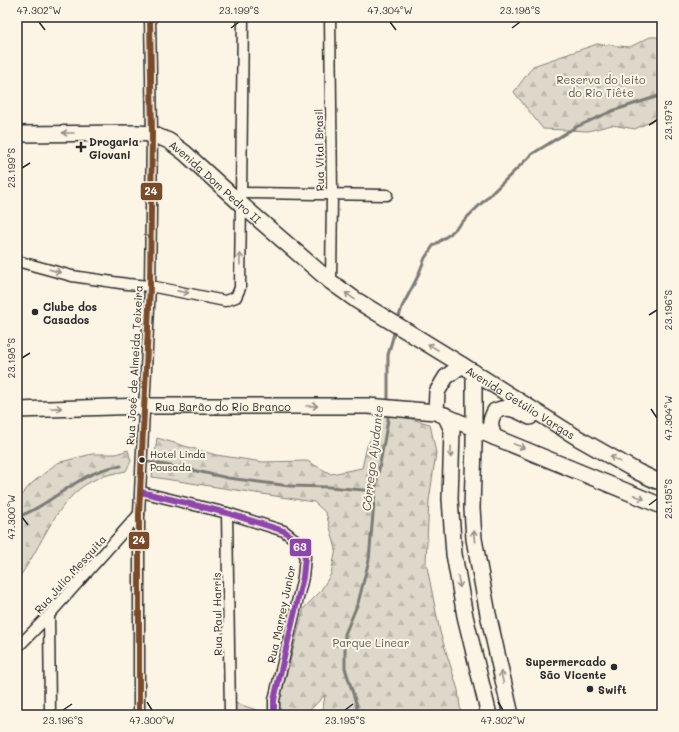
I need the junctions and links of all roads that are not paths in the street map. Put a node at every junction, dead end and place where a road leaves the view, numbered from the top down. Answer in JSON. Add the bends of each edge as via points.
{"nodes":[{"id":1,"x":150,"y":17,"type":"edge"},
{"id":2,"x":243,"y":17,"type":"edge"},
{"id":3,"x":330,"y":17,"type":"edge"},
{"id":4,"x":17,"y":134,"type":"edge"},
{"id":5,"x":152,"y":134,"type":"junction"},
{"id":6,"x":332,"y":194,"type":"junction"},
{"id":7,"x":387,"y":195,"type":"dead end"},
{"id":8,"x":242,"y":199,"type":"junction"},
{"id":9,"x":17,"y":261,"type":"edge"},
{"id":10,"x":331,"y":282,"type":"junction"},
{"id":11,"x":150,"y":286,"type":"junction"},
{"id":12,"x":383,"y":316,"type":"joint"},
{"id":13,"x":468,"y":368,"type":"junction"},
{"id":14,"x":474,"y":400,"type":"junction"},
{"id":15,"x":144,"y":406,"type":"junction"},
{"id":16,"x":17,"y":410,"type":"edge"},
{"id":17,"x":440,"y":413,"type":"junction"},
{"id":18,"x":474,"y":427,"type":"junction"},
{"id":19,"x":494,"y":437,"type":"junction"},
{"id":20,"x":578,"y":438,"type":"junction"},
{"id":21,"x":662,"y":482,"type":"edge"},
{"id":22,"x":141,"y":492,"type":"junction"},
{"id":23,"x":662,"y":506,"type":"edge"},
{"id":24,"x":227,"y":513,"type":"junction"},
{"id":25,"x":139,"y":514,"type":"junction"},
{"id":26,"x":50,"y":615,"type":"junction"},
{"id":27,"x":17,"y":648,"type":"edge"},
{"id":28,"x":50,"y":715,"type":"edge"},
{"id":29,"x":139,"y":715,"type":"edge"},
{"id":30,"x":230,"y":715,"type":"edge"},
{"id":31,"x":274,"y":715,"type":"edge"},
{"id":32,"x":489,"y":715,"type":"edge"},
{"id":33,"x":511,"y":715,"type":"edge"}],
"edges":[{"from":1,"to":5,"type":"street","name":"Rua José de Almeida Teixeira"},
{"from":2,"to":8,"type":"street"},
{"from":3,"to":6,"type":"street","name":"Rua Vital Brasil"},
{"from":5,"to":4,"type":"main road","name":"Avenida Dom Pedro II","one_way":true},
{"from":5,"to":8,"type":"main road","name":"Avenida Dom Pedro II","via":[[169,141]]},
{"from":5,"to":11,"type":"street","name":"Rua José de Almeida Teixeira"},
{"from":6,"to":7,"type":"street"},
{"from":6,"to":8,"type":"street"},
{"from":6,"to":10,"type":"street","name":"Rua Vital Brasil"},
{"from":8,"to":10,"type":"main road","name":"Avenida Dom Pedro II"},
{"from":11,"to":8,"type":"street","one_way":true,"via":[[225,300],[236,297],[240,288]]},
{"from":9,"to":11,"type":"street","one_way":true,"via":[[72,276]]},
{"from":12,"to":10,"type":"main road","name":"Avenida Dom Pedro II","one_way":true},
{"from":11,"to":15,"type":"street","name":"Rua José de Almeida Teixeira"},
{"from":13,"to":12,"type":"main road","name":"Avenida Getúlio Vargas","one_way":true},
{"from":13,"to":14,"type":"main road"},
{"from":13,"to":17,"type":"main road","via":[[446,377],[437,392]]},
{"from":13,"to":20,"type":"main road","name":"Avenida Getúlio Vargas"},
{"from":14,"to":17,"type":"main road","via":[[461,413],[454,416]]},
{"from":14,"to":18,"type":"main road"},
{"from":16,"to":15,"type":"main road","name":"Rua Barão do Rio Branco","one_way":true},
{"from":15,"to":17,"type":"main road","name":"Rua Barão do Rio Branco","one_way":true,"via":[[368,406]]},
{"from":15,"to":22,"type":"street","name":"Rua José de Almeida Teixeira"},
{"from":17,"to":18,"type":"main road"},
{"from":17,"to":32,"type":"main road","one_way":true,"via":[[452,430],[450,499],[454,554],[465,616]]},
{"from":18,"to":19,"type":"main road"},
{"from":33,"to":18,"type":"main road","one_way":true,"via":[[474,539]]},
{"from":19,"to":20,"type":"main road","via":[[491,418],[495,411],[504,408],[516,409],[545,426]]},
{"from":19,"to":23,"type":"main road","one_way":true},
{"from":21,"to":20,"type":"main road","name":"Avenida Getúlio Vargas","one_way":true,"via":[[638,472]]},
{"from":22,"to":24,"type":"street","name":"Rua Marrey Junior"},
{"from":22,"to":25,"type":"street","name":"Rua José de Almeida Teixeira"},
{"from":24,"to":30,"type":"street","name":"Rua Paul Harris"},
{"from":24,"to":31,"type":"street","name":"Rua Marrey Junior","via":[[284,531],[297,541],[305,557],[303,578],[274,700]]},
{"from":25,"to":26,"type":"street","name":"Rua Julio Mesquita"},
{"from":25,"to":29,"type":"street","name":"Rua José de Almeida Teixeira"},
{"from":26,"to":27,"type":"street","name":"Rua Julio Mesquita"},
{"from":26,"to":28,"type":"street"}]}
